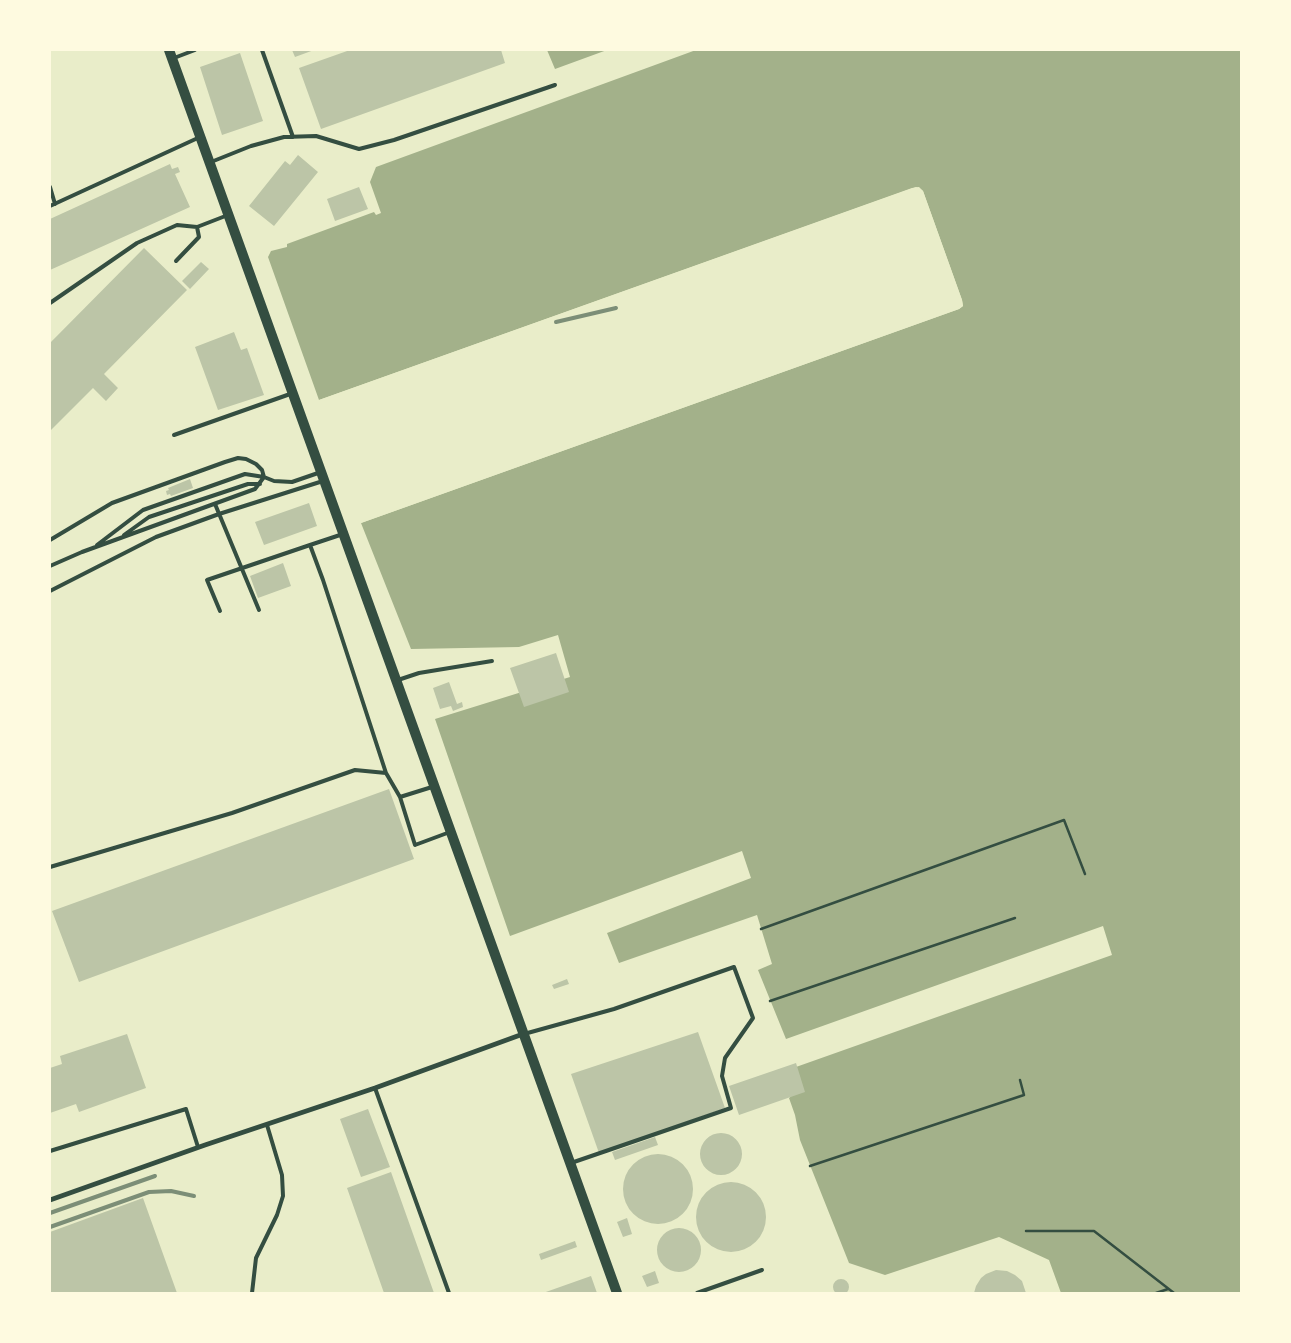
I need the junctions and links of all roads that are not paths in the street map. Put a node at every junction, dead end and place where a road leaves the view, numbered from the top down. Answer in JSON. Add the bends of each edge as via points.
{"nodes":[{"id":1,"x":195,"y":50,"type":"edge"},
{"id":2,"x":262,"y":50,"type":"edge"},
{"id":3,"x":170,"y":55,"type":"edge"},
{"id":4,"x":555,"y":85,"type":"dead end"},
{"id":5,"x":200,"y":137,"type":"junction"},
{"id":6,"x":293,"y":137,"type":"junction"},
{"id":7,"x":209,"y":162,"type":"junction"},
{"id":8,"x":50,"y":187,"type":"edge"},
{"id":9,"x":55,"y":204,"type":"junction"},
{"id":10,"x":50,"y":206,"type":"edge"},
{"id":11,"x":228,"y":214,"type":"junction"},
{"id":12,"x":197,"y":227,"type":"junction"},
{"id":13,"x":176,"y":261,"type":"dead end"},
{"id":14,"x":50,"y":303,"type":"edge"},
{"id":15,"x":292,"y":394,"type":"junction"},
{"id":16,"x":174,"y":435,"type":"dead end"},
{"id":17,"x":264,"y":477,"type":"junction"},
{"id":18,"x":323,"y":477,"type":"junction"},
{"id":19,"x":260,"y":484,"type":"junction"},
{"id":20,"x":215,"y":504,"type":"junction"},
{"id":21,"x":219,"y":514,"type":"junction"},
{"id":22,"x":343,"y":534,"type":"junction"},
{"id":23,"x":118,"y":539,"type":"junction"},
{"id":24,"x":50,"y":540,"type":"edge"},
{"id":25,"x":310,"y":545,"type":"junction"},
{"id":26,"x":92,"y":548,"type":"junction"},
{"id":27,"x":50,"y":566,"type":"edge"},
{"id":28,"x":241,"y":569,"type":"junction"},
{"id":29,"x":50,"y":591,"type":"edge"},
{"id":30,"x":259,"y":610,"type":"dead end"},
{"id":31,"x":220,"y":611,"type":"dead end"},
{"id":32,"x":492,"y":661,"type":"dead end"},
{"id":33,"x":396,"y":681,"type":"junction"},
{"id":34,"x":386,"y":773,"type":"junction"},
{"id":35,"x":434,"y":786,"type":"junction"},
{"id":36,"x":400,"y":797,"type":"junction"},
{"id":37,"x":451,"y":832,"type":"junction"},
{"id":38,"x":50,"y":867,"type":"edge"},
{"id":39,"x":524,"y":1034,"type":"junction"},
{"id":40,"x":375,"y":1088,"type":"junction"},
{"id":41,"x":267,"y":1125,"type":"junction"},
{"id":42,"x":198,"y":1147,"type":"junction"},
{"id":43,"x":50,"y":1151,"type":"edge"},
{"id":44,"x":570,"y":1164,"type":"junction"},
{"id":45,"x":50,"y":1200,"type":"edge"},
{"id":46,"x":762,"y":1270,"type":"dead end"},
{"id":47,"x":252,"y":1293,"type":"edge"},
{"id":48,"x":449,"y":1293,"type":"edge"},
{"id":49,"x":617,"y":1293,"type":"edge"},
{"id":50,"x":697,"y":1293,"type":"edge"}],
"edges":[{"from":1,"to":3,"type":"lane"},
{"from":2,"to":6,"type":"lane"},
{"from":3,"to":5,"type":"main road"},
{"from":4,"to":6,"type":"lane","via":[[394,140],[358,149],[316,136]]},
{"from":5,"to":7,"type":"main road"},
{"from":5,"to":9,"type":"lane"},
{"from":6,"to":7,"type":"lane","via":[[251,146]]},
{"from":7,"to":11,"type":"main road"},
{"from":8,"to":9,"type":"lane"},
{"from":9,"to":10,"type":"lane"},
{"from":11,"to":12,"type":"lane"},
{"from":11,"to":15,"type":"main road"},
{"from":12,"to":13,"type":"lane","via":[[199,237]]},
{"from":12,"to":14,"type":"lane","via":[[177,225],[137,242]]},
{"from":15,"to":16,"type":"lane"},
{"from":15,"to":18,"type":"main road"},
{"from":17,"to":18,"type":"lane","via":[[292,482]]},
{"from":17,"to":19,"type":"lane"},
{"from":17,"to":24,"type":"lane","via":[[256,464],[238,458],[112,503]]},
{"from":17,"to":26,"type":"lane","via":[[245,474],[143,510]]},
{"from":18,"to":21,"type":"lane"},
{"from":18,"to":22,"type":"main road"},
{"from":19,"to":20,"type":"lane","via":[[255,489]]},
{"from":19,"to":23,"type":"lane","via":[[248,484],[149,517]]},
{"from":20,"to":21,"type":"lane"},
{"from":20,"to":23,"type":"lane"},
{"from":21,"to":28,"type":"lane"},
{"from":21,"to":29,"type":"lane","via":[[156,537]]},
{"from":22,"to":25,"type":"lane"},
{"from":22,"to":33,"type":"main road"},
{"from":23,"to":26,"type":"lane"},
{"from":25,"to":28,"type":"lane"},
{"from":25,"to":34,"type":"lane"},
{"from":26,"to":27,"type":"lane"},
{"from":28,"to":30,"type":"lane"},
{"from":28,"to":31,"type":"lane","via":[[207,580]]},
{"from":32,"to":33,"type":"lane","via":[[419,673]]},
{"from":33,"to":35,"type":"main road"},
{"from":34,"to":36,"type":"lane"},
{"from":34,"to":38,"type":"lane","via":[[355,770],[232,813]]},
{"from":35,"to":36,"type":"lane"},
{"from":35,"to":37,"type":"main road"},
{"from":36,"to":37,"type":"lane","via":[[415,845]]},
{"from":37,"to":39,"type":"main road"},
{"from":39,"to":40,"type":"street"},
{"from":39,"to":44,"type":"main road"},
{"from":39,"to":44,"type":"lane","via":[[614,1009],[734,967],[753,1018],[725,1058],[722,1076],[731,1108]]},
{"from":40,"to":41,"type":"street"},
{"from":40,"to":48,"type":"lane"},
{"from":41,"to":42,"type":"street"},
{"from":41,"to":47,"type":"lane","via":[[282,1175],[283,1196],[256,1258]]},
{"from":42,"to":43,"type":"lane","via":[[186,1109]]},
{"from":42,"to":45,"type":"street"},
{"from":44,"to":49,"type":"main road"},
{"from":46,"to":50,"type":"lane"}]}
